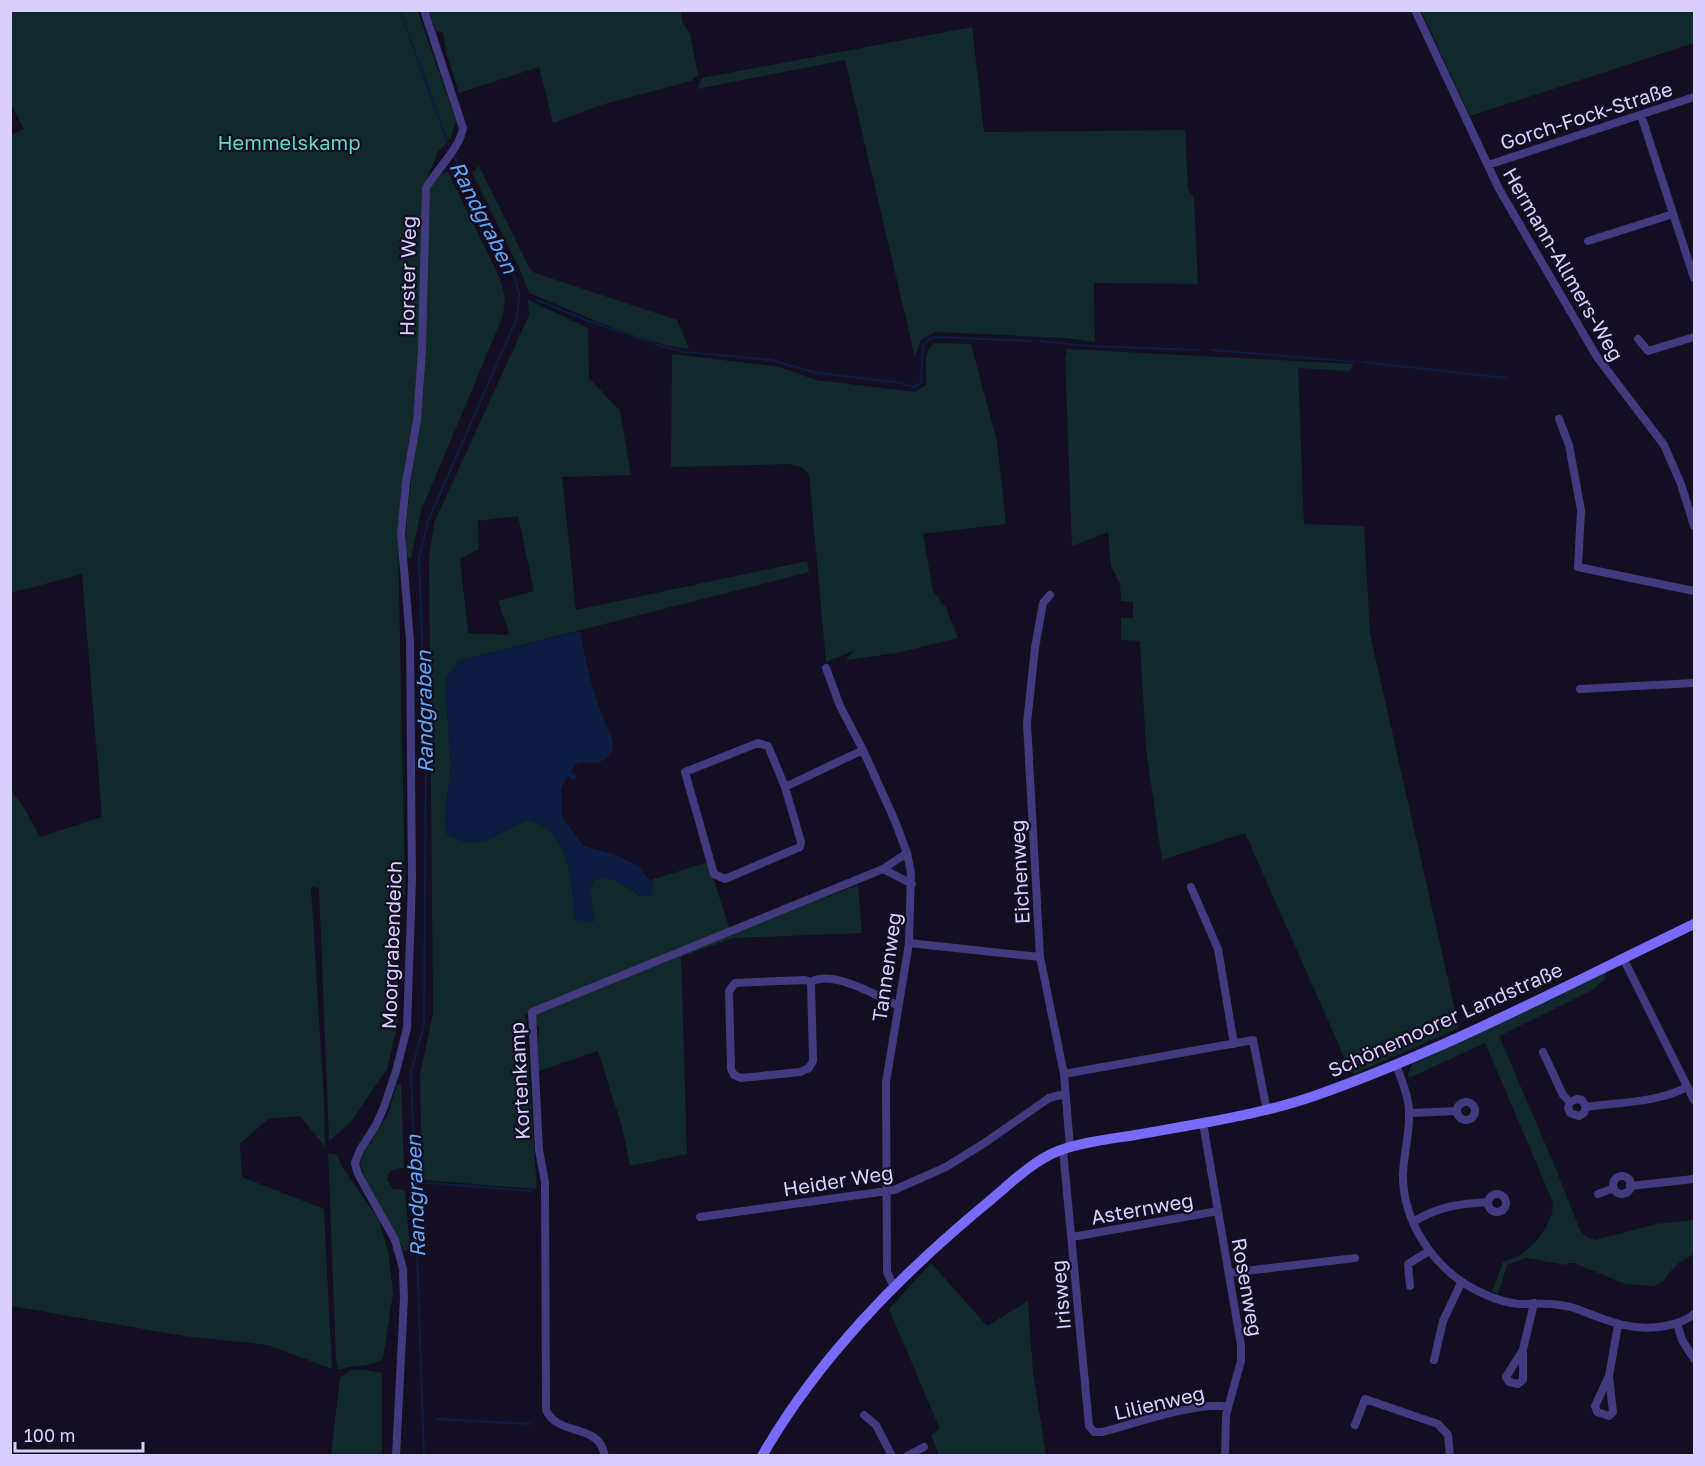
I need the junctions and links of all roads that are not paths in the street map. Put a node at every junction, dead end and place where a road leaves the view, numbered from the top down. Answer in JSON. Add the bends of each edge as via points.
{"nodes":[{"id":1,"x":424,"y":10,"type":"edge"},
{"id":2,"x":1415,"y":10,"type":"edge"},
{"id":3,"x":1695,"y":97,"type":"edge"},
{"id":4,"x":1641,"y":115,"type":"junction"},
{"id":5,"x":1488,"y":165,"type":"junction"},
{"id":6,"x":1673,"y":214,"type":"junction"},
{"id":7,"x":1588,"y":241,"type":"dead end"},
{"id":8,"x":1695,"y":279,"type":"edge"},
{"id":9,"x":1695,"y":337,"type":"edge"},
{"id":10,"x":1638,"y":339,"type":"dead end"},
{"id":11,"x":1559,"y":418,"type":"dead end"},
{"id":12,"x":1695,"y":526,"type":"edge"},
{"id":13,"x":403,"y":559,"type":"joint"},
{"id":14,"x":1695,"y":591,"type":"edge"},
{"id":15,"x":1050,"y":595,"type":"dead end"},
{"id":16,"x":826,"y":668,"type":"dead end"},
{"id":17,"x":1695,"y":683,"type":"edge"},
{"id":18,"x":1580,"y":689,"type":"dead end"},
{"id":19,"x":863,"y":750,"type":"junction"},
{"id":20,"x":785,"y":787,"type":"junction"},
{"id":21,"x":907,"y":853,"type":"junction"},
{"id":22,"x":883,"y":869,"type":"junction"},
{"id":23,"x":912,"y":884,"type":"junction"},
{"id":24,"x":1191,"y":887,"type":"dead end"},
{"id":25,"x":1695,"y":924,"type":"edge"},
{"id":26,"x":909,"y":943,"type":"junction"},
{"id":27,"x":1040,"y":957,"type":"junction"},
{"id":28,"x":1623,"y":958,"type":"junction"},
{"id":29,"x":811,"y":982,"type":"junction"},
{"id":30,"x":897,"y":1005,"type":"junction"},
{"id":31,"x":1234,"y":1044,"type":"junction"},
{"id":32,"x":1543,"y":1052,"type":"dead end"},
{"id":33,"x":1396,"y":1065,"type":"junction"},
{"id":34,"x":1064,"y":1074,"type":"junction"},
{"id":35,"x":1687,"y":1087,"type":"junction"},
{"id":36,"x":1065,"y":1094,"type":"junction"},
{"id":37,"x":1695,"y":1100,"type":"edge"},
{"id":38,"x":1570,"y":1102,"type":"junction"},
{"id":39,"x":1586,"y":1107,"type":"junction"},
{"id":40,"x":1267,"y":1111,"type":"junction"},
{"id":41,"x":1457,"y":1111,"type":"dead end"},
{"id":42,"x":1409,"y":1113,"type":"junction"},
{"id":43,"x":1203,"y":1123,"type":"junction"},
{"id":44,"x":1066,"y":1149,"type":"junction"},
{"id":45,"x":1695,"y":1179,"type":"edge"},
{"id":46,"x":1630,"y":1186,"type":"junction"},
{"id":47,"x":1614,"y":1188,"type":"junction"},
{"id":48,"x":887,"y":1193,"type":"junction"},
{"id":49,"x":1598,"y":1194,"type":"dead end"},
{"id":50,"x":1488,"y":1202,"type":"dead end"},
{"id":51,"x":1218,"y":1211,"type":"junction"},
{"id":52,"x":700,"y":1216,"type":"dead end"},
{"id":53,"x":1413,"y":1222,"type":"junction"},
{"id":54,"x":1072,"y":1237,"type":"junction"},
{"id":55,"x":1429,"y":1251,"type":"junction"},
{"id":56,"x":1355,"y":1258,"type":"dead end"},
{"id":57,"x":1229,"y":1273,"type":"junction"},
{"id":58,"x":1461,"y":1283,"type":"junction"},
{"id":59,"x":1410,"y":1286,"type":"dead end"},
{"id":60,"x":894,"y":1287,"type":"junction"},
{"id":61,"x":1534,"y":1303,"type":"junction"},
{"id":62,"x":1695,"y":1314,"type":"edge"},
{"id":63,"x":1677,"y":1323,"type":"junction"},
{"id":64,"x":1618,"y":1325,"type":"junction"},
{"id":65,"x":1523,"y":1350,"type":"dead end"},
{"id":66,"x":1695,"y":1359,"type":"edge"},
{"id":67,"x":1434,"y":1360,"type":"dead end"},
{"id":68,"x":1609,"y":1376,"type":"dead end"},
{"id":69,"x":1228,"y":1407,"type":"junction"},
{"id":70,"x":864,"y":1415,"type":"dead end"},
{"id":71,"x":1355,"y":1425,"type":"dead end"},
{"id":72,"x":1098,"y":1433,"type":"joint"},
{"id":73,"x":924,"y":1447,"type":"dead end"},
{"id":74,"x":767,"y":1453,"type":"edge"},
{"id":75,"x":396,"y":1455,"type":"edge"},
{"id":76,"x":605,"y":1455,"type":"edge"},
{"id":77,"x":892,"y":1455,"type":"edge"},
{"id":78,"x":907,"y":1455,"type":"edge"},
{"id":79,"x":1225,"y":1455,"type":"edge"},
{"id":80,"x":1450,"y":1455,"type":"edge"}],
"edges":[{"from":1,"to":13,"type":"street","name":"Horster Weg","via":[[463,128],[459,141],[426,188],[422,351],[401,534]]},
{"from":2,"to":5,"type":"street","name":"Hermann-Allmers-Weg"},
{"from":3,"to":4,"type":"street","name":"Gorch-Fock-Straße"},
{"from":4,"to":5,"type":"street","name":"Gorch-Fock-Straße"},
{"from":4,"to":6,"type":"street"},
{"from":5,"to":12,"type":"street","name":"Hermann-Allmers-Weg","via":[[1597,357],[1664,445]]},
{"from":6,"to":7,"type":"street"},
{"from":6,"to":8,"type":"street"},
{"from":9,"to":10,"type":"street","via":[[1648,351]]},
{"from":11,"to":14,"type":"street","via":[[1569,445],[1581,510],[1578,567]]},
{"from":13,"to":75,"type":"street","name":"Moorgrabendeich","via":[[410,640],[412,880],[406,1028],[384,1107],[356,1163],[358,1174],[395,1240],[403,1269]]},
{"from":15,"to":27,"type":"street","name":"Eichenweg","via":[[1043,603],[1027,723]]},
{"from":16,"to":19,"type":"street","name":"Tannenweg"},
{"from":17,"to":18,"type":"street"},
{"from":19,"to":20,"type":"street"},
{"from":19,"to":21,"type":"street","name":"Tannenweg"},
{"from":20,"to":20,"type":"street","via":[[800,848],[725,879],[714,874],[685,772],[758,743],[768,746]]},
{"from":21,"to":22,"type":"street","name":"Kortenkamp"},
{"from":21,"to":23,"type":"street","name":"Tannenweg"},
{"from":22,"to":23,"type":"street"},
{"from":22,"to":76,"type":"street","name":"Kortenkamp","via":[[532,1012],[539,1150],[545,1182],[546,1410],[562,1425],[594,1435],[603,1444]]},
{"from":23,"to":26,"type":"street","name":"Tannenweg"},
{"from":24,"to":31,"type":"street","via":[[1218,950]]},
{"from":25,"to":28,"type":"street","name":"Schönemoorer Landstraße"},
{"from":26,"to":27,"type":"street"},
{"from":26,"to":30,"type":"street","name":"Tannenweg"},
{"from":27,"to":34,"type":"street","name":"Eichenweg"},
{"from":28,"to":33,"type":"street","name":"Schönemoorer Landstraße"},
{"from":28,"to":35,"type":"street"},
{"from":29,"to":29,"type":"street","via":[[813,1061],[809,1068],[741,1078],[734,1075],[729,991],[732,984]]},
{"from":29,"to":30,"type":"street","via":[[837,979]]},
{"from":30,"to":48,"type":"street","name":"Tannenweg","via":[[886,1082]]},
{"from":31,"to":34,"type":"street"},
{"from":31,"to":40,"type":"street","via":[[1253,1040]]},
{"from":32,"to":38,"type":"street"},
{"from":33,"to":40,"type":"street","name":"Schönemoorer Landstraße"},
{"from":33,"to":42,"type":"street"},
{"from":34,"to":36,"type":"street","name":"Eichenweg"},
{"from":35,"to":37,"type":"street"},
{"from":35,"to":39,"type":"street","via":[[1655,1098]]},
{"from":36,"to":44,"type":"street","name":"Eichenweg"},
{"from":36,"to":48,"type":"street","name":"Heider Weg","via":[[1049,1098],[946,1167]]},
{"from":38,"to":39,"type":"street","via":[[1580,1099]]},
{"from":38,"to":39,"type":"street","via":[[1569,1110],[1576,1116]]},
{"from":40,"to":43,"type":"street","name":"Schönemoorer Landstraße"},
{"from":41,"to":42,"type":"street"},
{"from":42,"to":53,"type":"street","via":[[1403,1182]]},
{"from":43,"to":44,"type":"street","name":"Schönemoorer Landstraße"},
{"from":43,"to":51,"type":"street","name":"Rosenweg"},
{"from":44,"to":54,"type":"street","name":"Irisweg"},
{"from":44,"to":60,"type":"street","name":"Schönemoorer Landstraße","via":[[1032,1166],[959,1226]]},
{"from":45,"to":46,"type":"street"},
{"from":46,"to":47,"type":"street","via":[[1623,1194]]},
{"from":46,"to":47,"type":"street","via":[[1627,1178],[1619,1177]]},
{"from":47,"to":49,"type":"street"},
{"from":48,"to":52,"type":"street","name":"Heider Weg"},
{"from":48,"to":60,"type":"street","name":"Tannenweg","via":[[887,1272]]},
{"from":50,"to":53,"type":"street","via":[[1443,1207]]},
{"from":51,"to":54,"type":"street","name":"Asternweg"},
{"from":51,"to":57,"type":"street","name":"Rosenweg"},
{"from":53,"to":55,"type":"street"},
{"from":54,"to":72,"type":"street","name":"Irisweg","via":[[1088,1421]]},
{"from":55,"to":58,"type":"street"},
{"from":55,"to":59,"type":"street","via":[[1408,1264]]},
{"from":56,"to":57,"type":"street"},
{"from":57,"to":69,"type":"street","name":"Rosenweg","via":[[1242,1356]]},
{"from":58,"to":61,"type":"street","via":[[1507,1302]]},
{"from":58,"to":67,"type":"street","via":[[1443,1321]]},
{"from":60,"to":74,"type":"street","name":"Schönemoorer Landstraße","via":[[805,1387]]},
{"from":61,"to":64,"type":"street","via":[[1569,1306]]},
{"from":61,"to":65,"type":"street"},
{"from":62,"to":63,"type":"street"},
{"from":63,"to":64,"type":"street","via":[[1644,1328]]},
{"from":63,"to":66,"type":"street","via":[[1682,1340]]},
{"from":64,"to":68,"type":"street"},
{"from":69,"to":72,"type":"street","name":"Lilienweg","via":[[1186,1410]]},
{"from":69,"to":79,"type":"street","name":"Rosenweg"},
{"from":70,"to":77,"type":"street","via":[[876,1425]]},
{"from":71,"to":80,"type":"street","via":[[1365,1399],[1438,1424],[1448,1435]]},
{"from":73,"to":78,"type":"street"}]}
